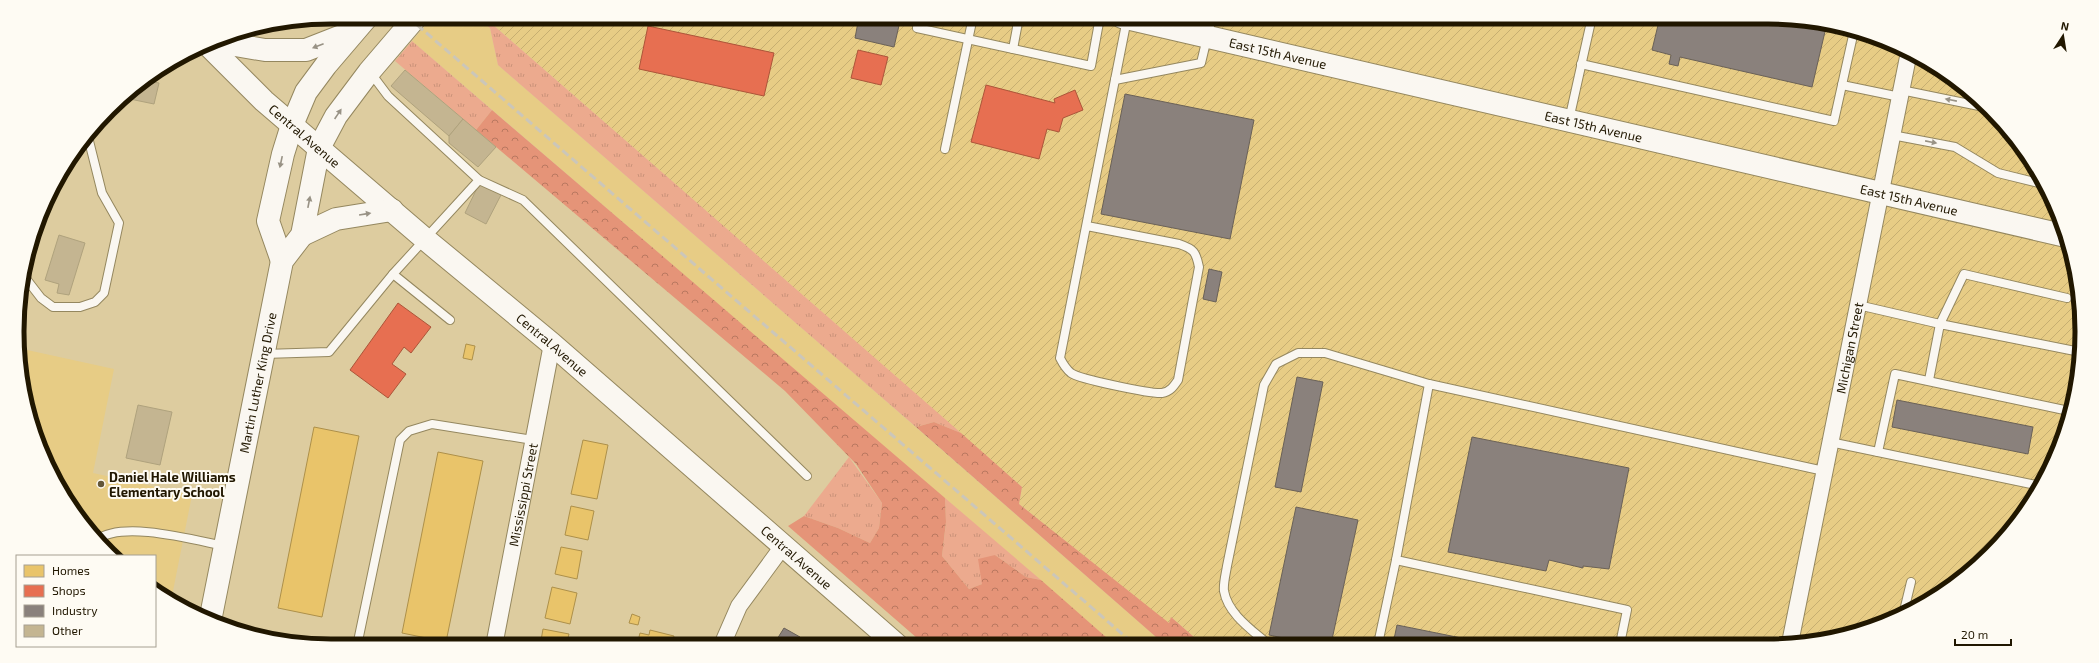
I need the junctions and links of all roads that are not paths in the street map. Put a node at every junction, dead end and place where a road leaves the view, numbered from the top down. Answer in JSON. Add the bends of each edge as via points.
{"nodes":[{"id":1,"x":361,"y":24,"type":"edge"},
{"id":2,"x":410,"y":24,"type":"edge"},
{"id":3,"x":918,"y":24,"type":"edge"},
{"id":4,"x":971,"y":24,"type":"edge"},
{"id":5,"x":1018,"y":24,"type":"edge"},
{"id":6,"x":1099,"y":24,"type":"edge"},
{"id":7,"x":1123,"y":24,"type":"edge"},
{"id":8,"x":1181,"y":24,"type":"edge"},
{"id":9,"x":1591,"y":24,"type":"edge"},
{"id":10,"x":1209,"y":27,"type":"edge"},
{"id":11,"x":1853,"y":36,"type":"edge"},
{"id":12,"x":968,"y":39,"type":"junction"},
{"id":13,"x":225,"y":43,"type":"edge"},
{"id":14,"x":211,"y":49,"type":"edge"},
{"id":15,"x":1013,"y":49,"type":"junction"},
{"id":16,"x":1908,"y":58,"type":"edge"},
{"id":17,"x":1582,"y":64,"type":"junction"},
{"id":18,"x":369,"y":72,"type":"junction"},
{"id":19,"x":1114,"y":80,"type":"junction"},
{"id":20,"x":1842,"y":85,"type":"junction"},
{"id":21,"x":1901,"y":94,"type":"junction"},
{"id":22,"x":1976,"y":106,"type":"edge"},
{"id":23,"x":1568,"y":121,"type":"junction"},
{"id":24,"x":292,"y":125,"type":"junction"},
{"id":25,"x":1892,"y":135,"type":"junction"},
{"id":26,"x":90,"y":142,"type":"edge"},
{"id":27,"x":319,"y":148,"type":"junction"},
{"id":28,"x":945,"y":149,"type":"dead end"},
{"id":29,"x":479,"y":180,"type":"junction"},
{"id":30,"x":2036,"y":182,"type":"edge"},
{"id":31,"x":1880,"y":194,"type":"junction"},
{"id":32,"x":392,"y":210,"type":"junction"},
{"id":33,"x":1087,"y":226,"type":"junction"},
{"id":34,"x":302,"y":235,"type":"junction"},
{"id":35,"x":2059,"y":235,"type":"edge"},
{"id":36,"x":425,"y":239,"type":"junction"},
{"id":37,"x":282,"y":261,"type":"junction"},
{"id":38,"x":393,"y":274,"type":"junction"},
{"id":39,"x":28,"y":282,"type":"edge"},
{"id":40,"x":2067,"y":298,"type":"dead end"},
{"id":41,"x":1858,"y":305,"type":"junction"},
{"id":42,"x":450,"y":320,"type":"dead end"},
{"id":43,"x":1940,"y":324,"type":"junction"},
{"id":44,"x":552,"y":344,"type":"junction"},
{"id":45,"x":2074,"y":351,"type":"edge"},
{"id":46,"x":263,"y":354,"type":"junction"},
{"id":47,"x":1929,"y":380,"type":"junction"},
{"id":48,"x":1429,"y":384,"type":"junction"},
{"id":49,"x":2065,"y":410,"type":"edge"},
{"id":50,"x":533,"y":440,"type":"junction"},
{"id":51,"x":1830,"y":442,"type":"junction"},
{"id":52,"x":1878,"y":452,"type":"junction"},
{"id":53,"x":1824,"y":471,"type":"junction"},
{"id":54,"x":807,"y":476,"type":"dead end"},
{"id":55,"x":2034,"y":485,"type":"edge"},
{"id":56,"x":102,"y":536,"type":"edge"},
{"id":57,"x":225,"y":546,"type":"junction"},
{"id":58,"x":783,"y":546,"type":"junction"},
{"id":59,"x":1396,"y":560,"type":"junction"},
{"id":60,"x":1911,"y":582,"type":"dead end"},
{"id":61,"x":1905,"y":606,"type":"edge"},
{"id":62,"x":211,"y":615,"type":"edge"},
{"id":63,"x":1791,"y":638,"type":"edge"},
{"id":64,"x":358,"y":639,"type":"edge"},
{"id":65,"x":495,"y":639,"type":"edge"},
{"id":66,"x":725,"y":639,"type":"edge"},
{"id":67,"x":890,"y":639,"type":"edge"},
{"id":68,"x":1262,"y":639,"type":"edge"},
{"id":69,"x":1379,"y":639,"type":"edge"},
{"id":70,"x":1621,"y":639,"type":"edge"}],
"edges":[{"from":1,"to":13,"type":"main road","one_way":true,"via":[[306,50],[265,50]]},
{"from":1,"to":24,"type":"main road","via":[[326,64],[306,92]]},
{"from":2,"to":18,"type":"main road","name":"Martin Luther King Drive"},
{"from":3,"to":12,"type":"lane","via":[[917,28]]},
{"from":4,"to":12,"type":"lane"},
{"from":5,"to":15,"type":"lane"},
{"from":6,"to":15,"type":"lane","via":[[1091,66]]},
{"from":7,"to":19,"type":"lane"},
{"from":8,"to":10,"type":"main road","name":"East 15th Avenue"},
{"from":9,"to":17,"type":"lane"},
{"from":10,"to":19,"type":"lane","via":[[1202,63]]},
{"from":10,"to":23,"type":"main road","name":"East 15th Avenue"},
{"from":11,"to":20,"type":"lane"},
{"from":12,"to":15,"type":"lane"},
{"from":12,"to":28,"type":"lane"},
{"from":14,"to":24,"type":"main road","name":"Central Avenue"},
{"from":16,"to":21,"type":"street","name":"Michigan Street"},
{"from":17,"to":20,"type":"lane","via":[[1834,121]]},
{"from":17,"to":23,"type":"lane"},
{"from":27,"to":18,"type":"main road","name":"Martin Luther King Drive","one_way":true,"via":[[336,116]]},
{"from":18,"to":29,"type":"lane","via":[[388,96]]},
{"from":19,"to":33,"type":"lane"},
{"from":20,"to":21,"type":"lane"},
{"from":22,"to":21,"type":"lane","one_way":true},
{"from":21,"to":25,"type":"street","name":"Michigan Street"},
{"from":23,"to":31,"type":"main road","name":"East 15th Avenue"},
{"from":24,"to":27,"type":"main road","name":"Central Avenue"},
{"from":24,"to":37,"type":"main road","one_way":true,"via":[[268,221]]},
{"from":25,"to":30,"type":"lane","one_way":true,"via":[[1955,147],[1998,173]]},
{"from":25,"to":31,"type":"street","name":"Michigan Street"},
{"from":26,"to":39,"type":"lane","via":[[102,193],[119,223],[104,293],[96,302],[80,307],[54,307],[41,298]]},
{"from":27,"to":32,"type":"main road","name":"Central Avenue"},
{"from":34,"to":27,"type":"main road","name":"Martin Luther King Drive","one_way":true},
{"from":29,"to":36,"type":"lane"},
{"from":29,"to":54,"type":"lane","via":[[523,200]]},
{"from":31,"to":35,"type":"main road","name":"East 15th Avenue"},
{"from":31,"to":41,"type":"street","name":"Michigan Street"},
{"from":34,"to":32,"type":"main road","one_way":true,"via":[[336,219]]},
{"from":32,"to":36,"type":"main road","name":"Central Avenue"},
{"from":33,"to":33,"type":"lane","via":[[1062,342],[1060,358],[1064,366],[1071,374],[1083,378],[1148,392],[1163,393],[1172,389],[1178,380],[1199,267],[1196,254],[1189,247],[1179,244]]},
{"from":34,"to":37,"type":"main road","name":"Martin Luther King Drive"},
{"from":36,"to":38,"type":"lane"},
{"from":36,"to":44,"type":"main road","name":"Central Avenue"},
{"from":37,"to":46,"type":"main road","name":"Martin Luther King Drive"},
{"from":38,"to":42,"type":"lane"},
{"from":38,"to":46,"type":"lane","via":[[329,352]]},
{"from":40,"to":43,"type":"lane","via":[[1964,274]]},
{"from":41,"to":43,"type":"lane"},
{"from":41,"to":51,"type":"street","name":"Michigan Street"},
{"from":43,"to":45,"type":"lane"},
{"from":43,"to":47,"type":"lane"},
{"from":44,"to":50,"type":"street","name":"Mississippi Street"},
{"from":44,"to":58,"type":"main road","name":"Central Avenue"},
{"from":46,"to":57,"type":"main road","name":"Martin Luther King Drive"},
{"from":47,"to":49,"type":"lane"},
{"from":47,"to":52,"type":"lane","via":[[1895,374]]},
{"from":48,"to":53,"type":"lane"},
{"from":48,"to":59,"type":"lane"},
{"from":48,"to":68,"type":"lane","via":[[1325,354],[1298,354],[1276,364],[1264,385],[1224,591],[1231,608],[1243,623]]},
{"from":50,"to":64,"type":"lane","via":[[432,424],[409,431],[400,440]]},
{"from":50,"to":65,"type":"street","name":"Mississippi Street"},
{"from":51,"to":52,"type":"lane"},
{"from":51,"to":53,"type":"street","name":"Michigan Street"},
{"from":52,"to":55,"type":"lane"},
{"from":53,"to":63,"type":"street","name":"Michigan Street"},
{"from":56,"to":57,"type":"lane","via":[[128,530]]},
{"from":57,"to":62,"type":"main road","name":"Martin Luther King Drive"},
{"from":58,"to":66,"type":"street","via":[[739,606]]},
{"from":58,"to":67,"type":"main road","name":"Central Avenue"},
{"from":59,"to":69,"type":"lane"},
{"from":59,"to":70,"type":"lane","via":[[1627,610]]},
{"from":60,"to":61,"type":"lane"}]}
